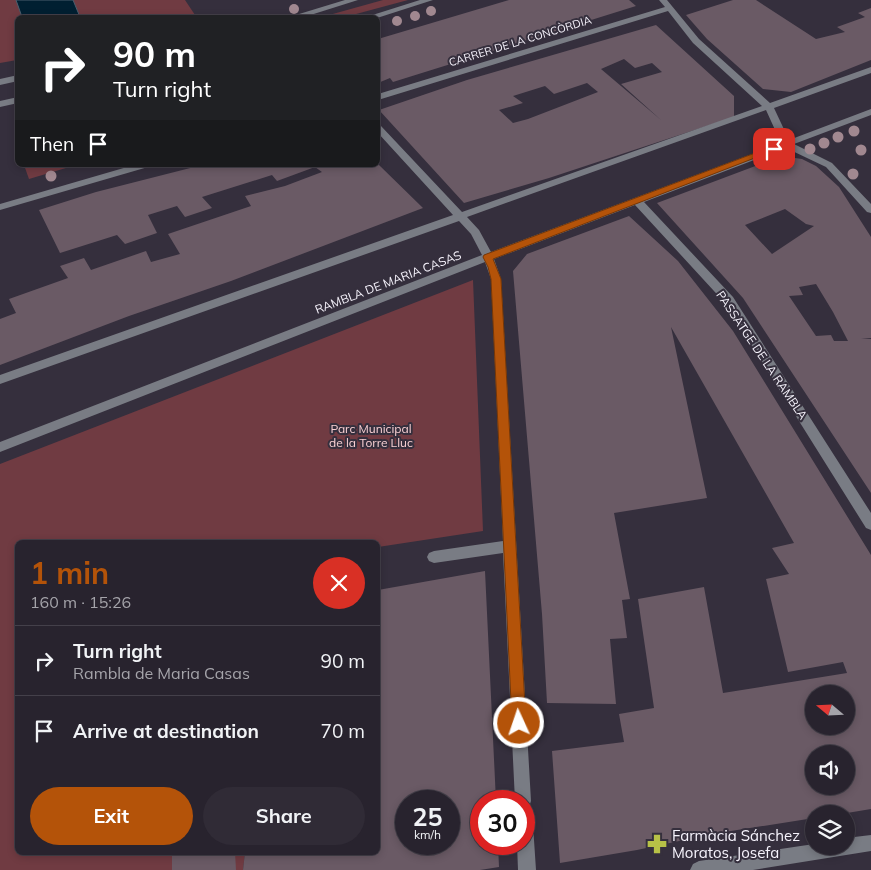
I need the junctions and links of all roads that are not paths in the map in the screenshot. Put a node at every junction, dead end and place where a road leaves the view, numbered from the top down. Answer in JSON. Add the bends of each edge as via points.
{"nodes":[{"id":1,"x":354,"y":0,"type":"edge"},
{"id":2,"x":429,"y":0,"type":"edge"},
{"id":3,"x":663,"y":0,"type":"edge"},
{"id":4,"x":670,"y":8,"type":"junction"},
{"id":5,"x":301,"y":15,"type":"edge"},
{"id":6,"x":377,"y":15,"type":"edge"},
{"id":7,"x":871,"y":70,"type":"edge"},
{"id":8,"x":15,"y":79,"type":"edge"},
{"id":9,"x":0,"y":82,"type":"edge"},
{"id":10,"x":380,"y":96,"type":"edge"},
{"id":11,"x":15,"y":101,"type":"edge"},
{"id":12,"x":0,"y":104,"type":"edge"},
{"id":13,"x":769,"y":107,"type":"junction"},
{"id":14,"x":871,"y":112,"type":"edge"},
{"id":15,"x":380,"y":130,"type":"edge"},
{"id":16,"x":786,"y":144,"type":"junction"},
{"id":17,"x":138,"y":167,"type":"edge"},
{"id":18,"x":636,"y":200,"type":"junction"},
{"id":19,"x":0,"y":207,"type":"edge"},
{"id":20,"x":871,"y":210,"type":"edge"},
{"id":21,"x":460,"y":217,"type":"junction"},
{"id":22,"x":488,"y":257,"type":"junction"},
{"id":23,"x":0,"y":380,"type":"edge"},
{"id":24,"x":0,"y":447,"type":"edge"},
{"id":25,"x":871,"y":524,"type":"edge"},
{"id":26,"x":510,"y":546,"type":"junction"},
{"id":27,"x":434,"y":557,"type":"dead end"},
{"id":28,"x":522,"y":790,"type":"edge"},
{"id":29,"x":871,"y":843,"type":"edge"},
{"id":30,"x":526,"y":855,"type":"edge"},
{"id":31,"x":527,"y":870,"type":"edge"},
{"id":32,"x":699,"y":870,"type":"edge"}],
"edges":[{"from":1,"to":5,"type":"street"},
{"from":2,"to":6,"type":"street"},
{"from":3,"to":4,"type":"street"},
{"from":4,"to":10,"type":"street","name":"CARRER DE LA CONCÒRDIA"},
{"from":4,"to":13,"type":"street","via":[[696,41]]},
{"from":7,"to":13,"type":"street"},
{"from":8,"to":9,"type":"street"},
{"from":11,"to":12,"type":"street"},
{"from":13,"to":16,"type":"street"},
{"from":13,"to":21,"type":"street"},
{"from":14,"to":16,"type":"street","name":"RAMBLA DE MARIA CASAS"},
{"from":15,"to":21,"type":"street"},
{"from":16,"to":18,"type":"street","name":"RAMBLA DE MARIA CASAS"},
{"from":16,"to":20,"type":"street","via":[[829,165]]},
{"from":17,"to":19,"type":"street"},
{"from":18,"to":22,"type":"street","name":"RAMBLA DE MARIA CASAS"},
{"from":18,"to":25,"type":"street","name":"PASSATGE DE LA RAMBLA","via":[[729,300]]},
{"from":21,"to":22,"type":"street","via":[[475,232]]},
{"from":21,"to":23,"type":"street"},
{"from":22,"to":24,"type":"street","name":"RAMBLA DE MARIA CASAS"},
{"from":22,"to":26,"type":"street","via":[[496,279]]},
{"from":26,"to":27,"type":"street"},
{"from":26,"to":28,"type":"street"},
{"from":29,"to":32,"type":"street"},
{"from":30,"to":31,"type":"street"}]}
